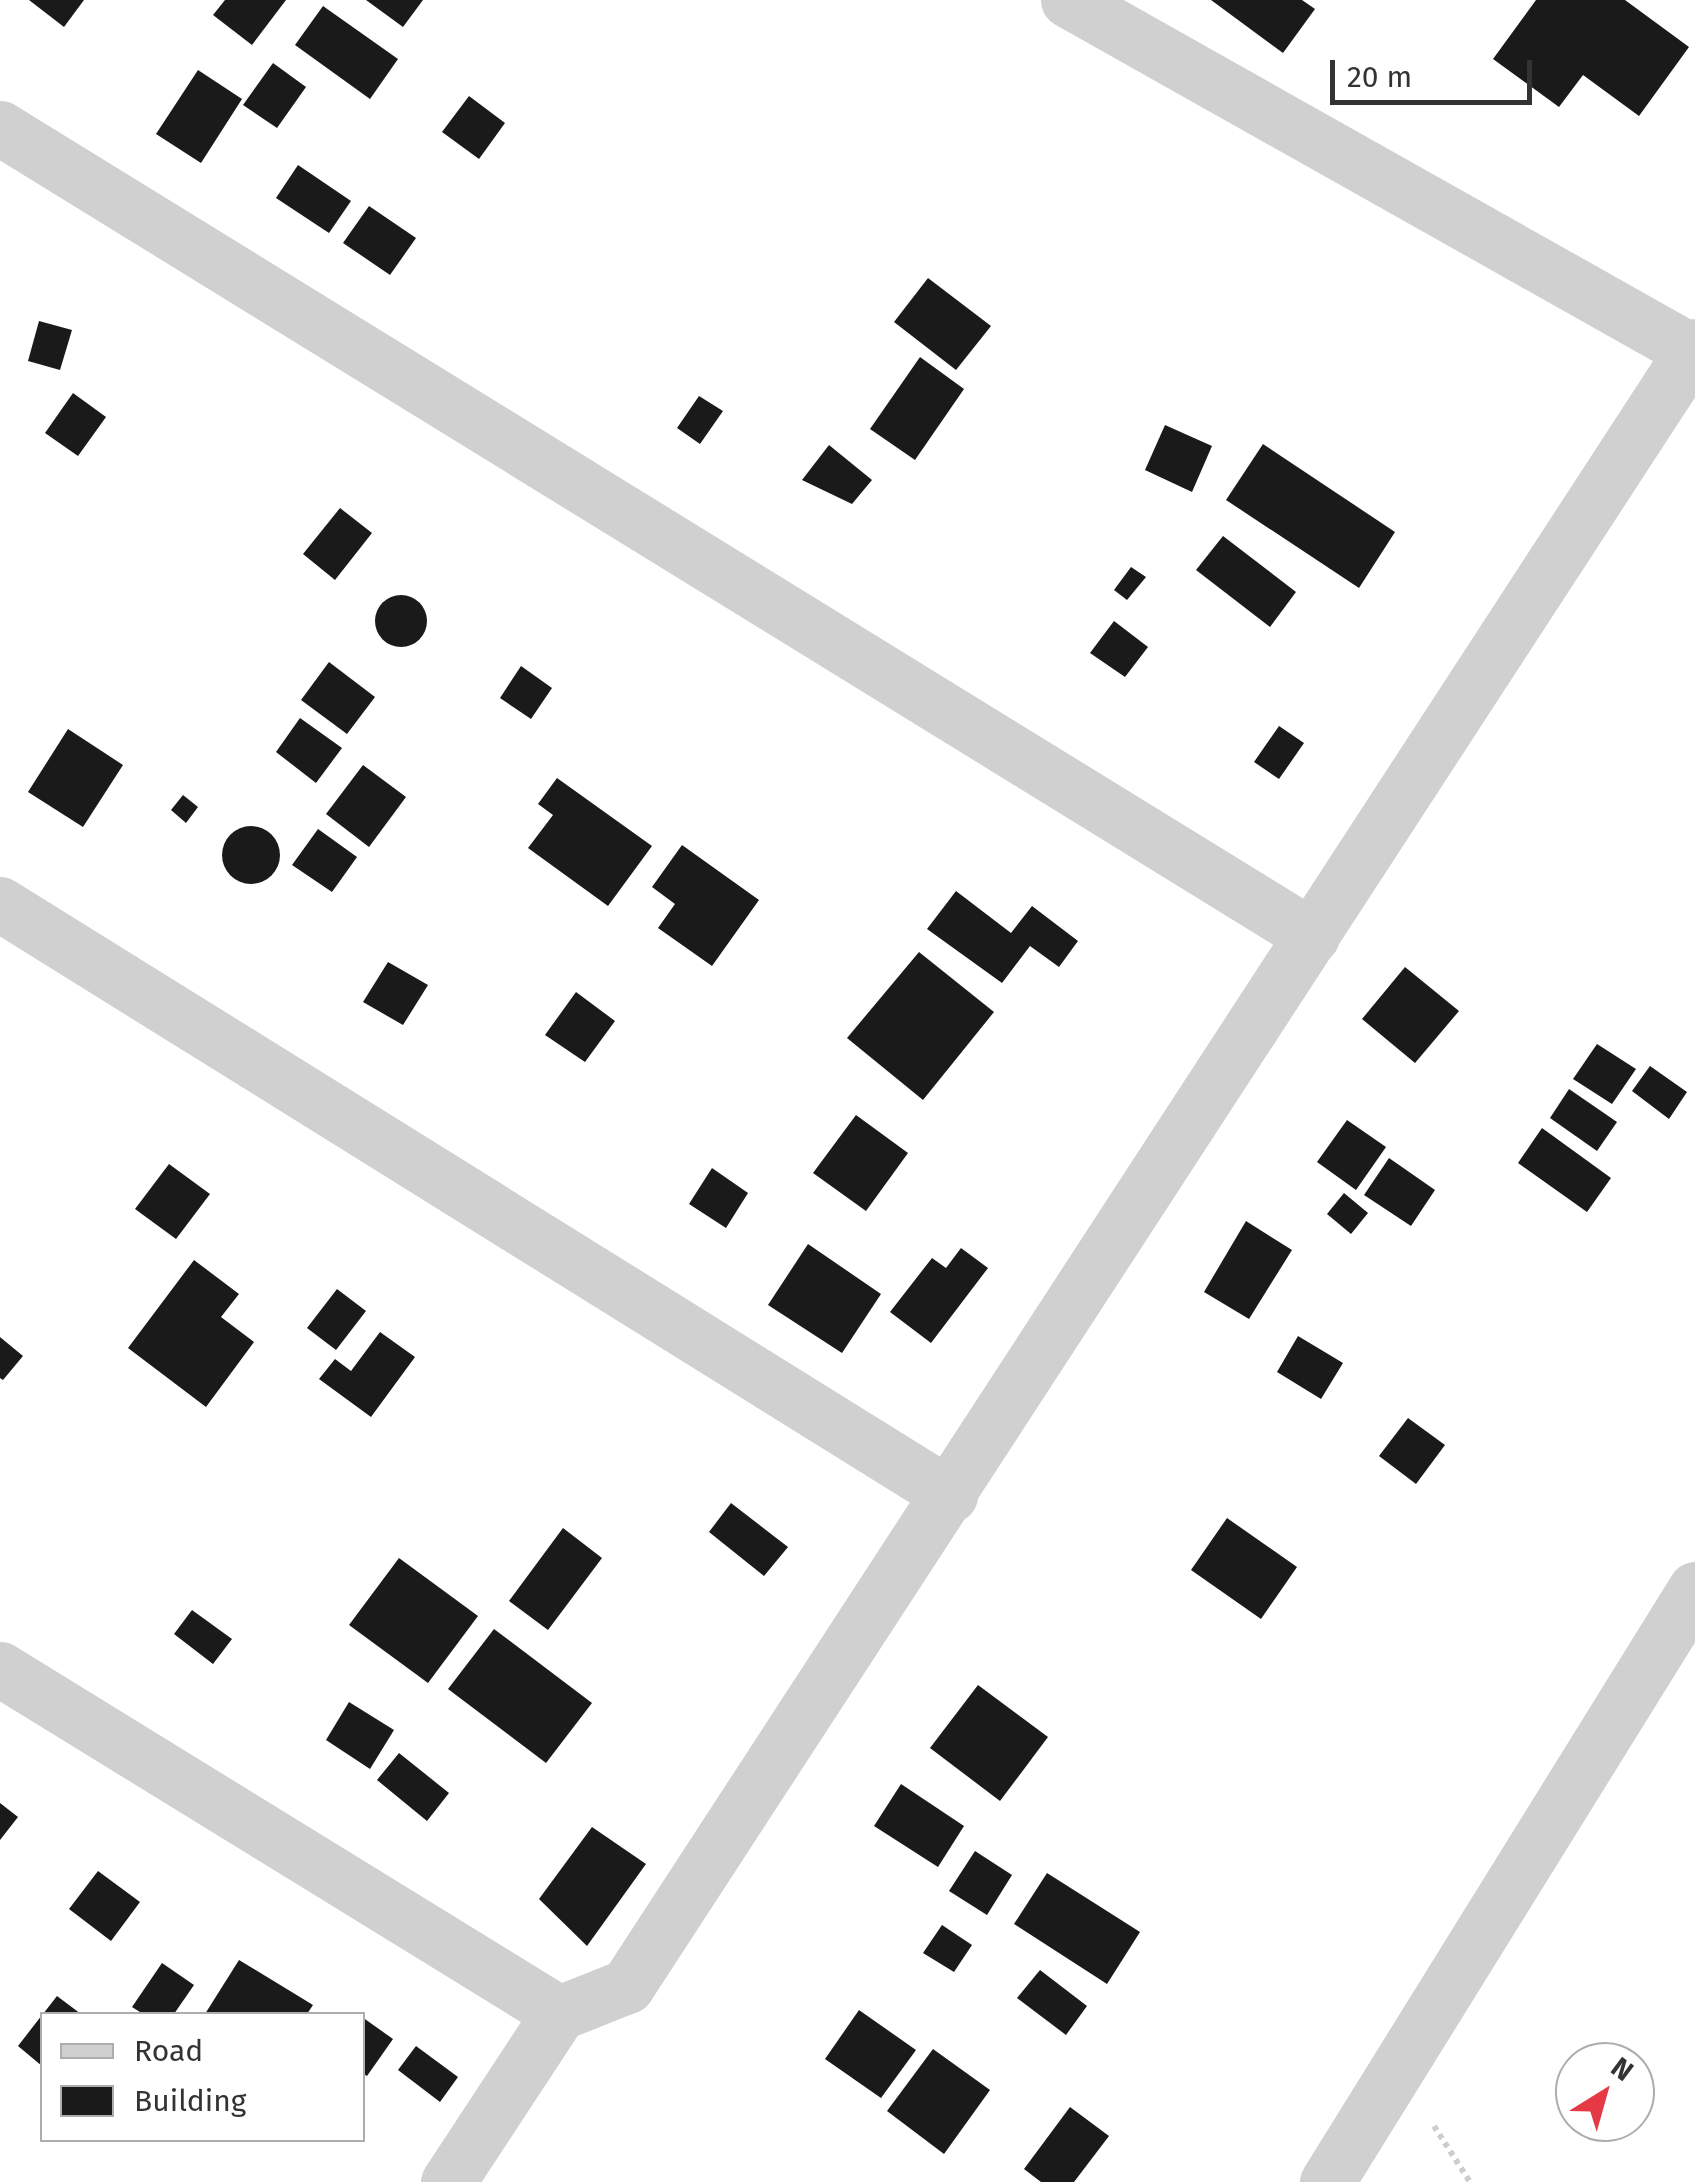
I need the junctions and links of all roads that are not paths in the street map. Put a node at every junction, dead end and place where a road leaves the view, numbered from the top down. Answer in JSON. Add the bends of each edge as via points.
{"nodes":[{"id":1,"x":1068,"y":0,"type":"edge"},
{"id":2,"x":0,"y":128,"type":"edge"},
{"id":3,"x":1694,"y":350,"type":"edge"},
{"id":4,"x":0,"y":904,"type":"edge"},
{"id":5,"x":1312,"y":936,"type":"junction"},
{"id":6,"x":950,"y":1496,"type":"junction"},
{"id":7,"x":1695,"y":1589,"type":"edge"},
{"id":8,"x":0,"y":1669,"type":"edge"},
{"id":9,"x":559,"y":2013,"type":"junction"},
{"id":10,"x":448,"y":2182,"type":"edge"},
{"id":11,"x":1327,"y":2182,"type":"edge"}],
"edges":[{"from":1,"to":3,"type":"street"},
{"from":2,"to":5,"type":"street"},
{"from":3,"to":5,"type":"street"},
{"from":4,"to":6,"type":"street"},
{"from":5,"to":6,"type":"street"},
{"from":6,"to":9,"type":"street","via":[[627,1986]]},
{"from":7,"to":11,"type":"street"},
{"from":8,"to":9,"type":"street"},
{"from":9,"to":10,"type":"street"}]}
